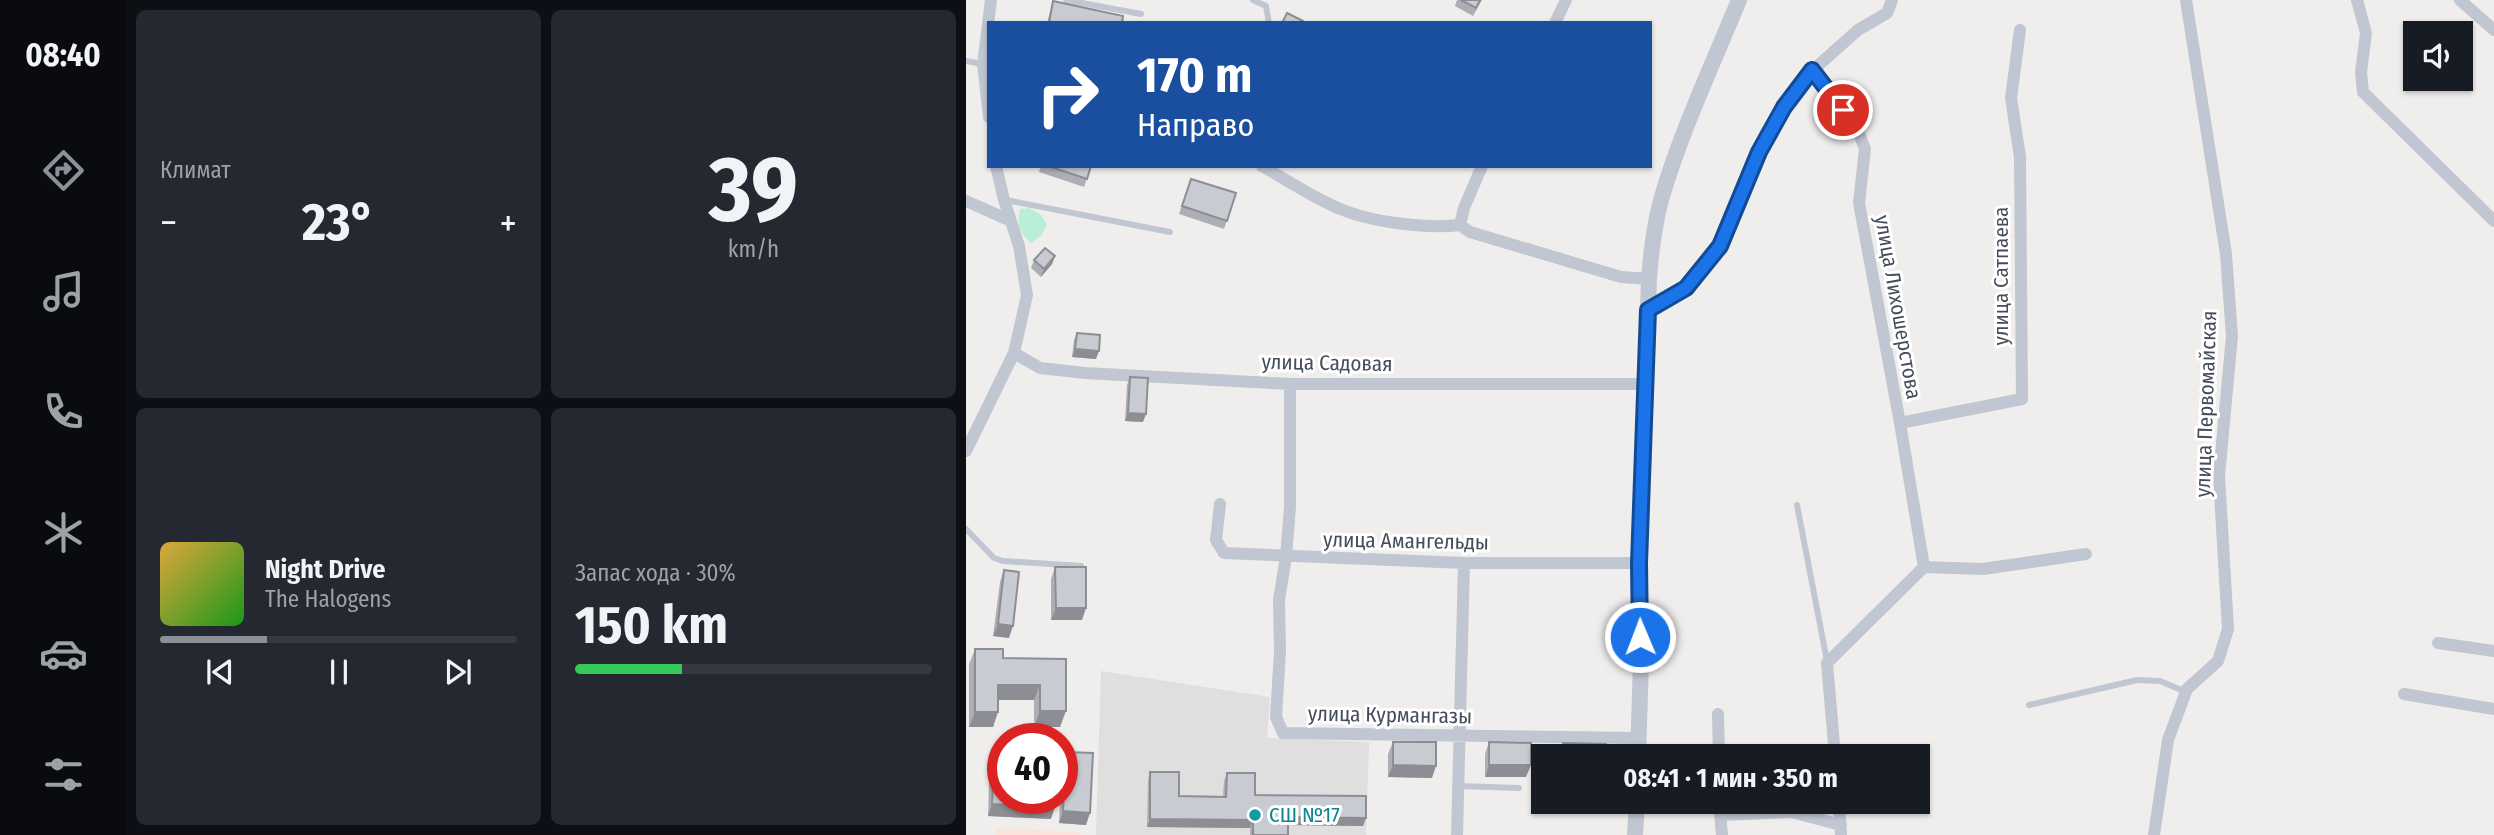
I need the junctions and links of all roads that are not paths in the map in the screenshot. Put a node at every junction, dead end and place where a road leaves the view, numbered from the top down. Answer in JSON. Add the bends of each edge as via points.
{"nodes":[{"id":1,"x":991,"y":0,"type":"edge"},
{"id":2,"x":1071,"y":0,"type":"edge"},
{"id":3,"x":1253,"y":0,"type":"edge"},
{"id":4,"x":1566,"y":0,"type":"edge"},
{"id":5,"x":1739,"y":0,"type":"edge"},
{"id":6,"x":1892,"y":0,"type":"edge"},
{"id":7,"x":2186,"y":0,"type":"edge"},
{"id":8,"x":2357,"y":0,"type":"edge"},
{"id":9,"x":2460,"y":0,"type":"edge"},
{"id":10,"x":1141,"y":14,"type":"dead end"},
{"id":11,"x":988,"y":21,"type":"edge"},
{"id":12,"x":1269,"y":21,"type":"edge"},
{"id":13,"x":1556,"y":21,"type":"edge"},
{"id":14,"x":2020,"y":30,"type":"dead end"},
{"id":15,"x":2494,"y":30,"type":"edge"},
{"id":16,"x":987,"y":32,"type":"edge"},
{"id":17,"x":966,"y":61,"type":"edge"},
{"id":18,"x":983,"y":64,"type":"junction"},
{"id":19,"x":1812,"y":70,"type":"junction"},
{"id":20,"x":987,"y":99,"type":"edge"},
{"id":21,"x":996,"y":168,"type":"edge"},
{"id":22,"x":1266,"y":168,"type":"edge"},
{"id":23,"x":1481,"y":168,"type":"edge"},
{"id":24,"x":1004,"y":200,"type":"junction"},
{"id":25,"x":966,"y":201,"type":"edge"},
{"id":26,"x":1011,"y":221,"type":"junction"},
{"id":27,"x":2494,"y":221,"type":"edge"},
{"id":28,"x":1460,"y":225,"type":"junction"},
{"id":29,"x":1170,"y":232,"type":"dead end"},
{"id":30,"x":1649,"y":279,"type":"junction"},
{"id":31,"x":1648,"y":310,"type":"junction"},
{"id":32,"x":1014,"y":353,"type":"junction"},
{"id":33,"x":1290,"y":384,"type":"junction"},
{"id":34,"x":1644,"y":384,"type":"junction"},
{"id":35,"x":1900,"y":423,"type":"junction"},
{"id":36,"x":966,"y":451,"type":"edge"},
{"id":37,"x":1220,"y":504,"type":"dead end"},
{"id":38,"x":1797,"y":505,"type":"dead end"},
{"id":39,"x":966,"y":529,"type":"edge"},
{"id":40,"x":2086,"y":554,"type":"dead end"},
{"id":41,"x":1286,"y":557,"type":"junction"},
{"id":42,"x":1464,"y":563,"type":"junction"},
{"id":43,"x":1639,"y":563,"type":"junction"},
{"id":44,"x":1081,"y":566,"type":"edge"},
{"id":45,"x":1924,"y":567,"type":"junction"},
{"id":46,"x":2438,"y":643,"type":"dead end"},
{"id":47,"x":2494,"y":651,"type":"edge"},
{"id":48,"x":1827,"y":663,"type":"junction"},
{"id":49,"x":2186,"y":692,"type":"junction"},
{"id":50,"x":2404,"y":694,"type":"dead end"},
{"id":51,"x":2029,"y":705,"type":"dead end"},
{"id":52,"x":2494,"y":709,"type":"edge"},
{"id":53,"x":1718,"y":714,"type":"dead end"},
{"id":54,"x":1459,"y":736,"type":"junction"},
{"id":55,"x":1638,"y":738,"type":"junction"},
{"id":56,"x":1638,"y":744,"type":"edge"},
{"id":57,"x":1718,"y":744,"type":"edge"},
{"id":58,"x":1834,"y":744,"type":"edge"},
{"id":59,"x":1458,"y":786,"type":"junction"},
{"id":60,"x":1518,"y":788,"type":"dead end"},
{"id":61,"x":1636,"y":814,"type":"edge"},
{"id":62,"x":1720,"y":815,"type":"joint"},
{"id":63,"x":1841,"y":830,"type":"edge"},
{"id":64,"x":1457,"y":835,"type":"edge"},
{"id":65,"x":1635,"y":835,"type":"edge"},
{"id":66,"x":1722,"y":835,"type":"edge"},
{"id":67,"x":2154,"y":835,"type":"edge"}],
"edges":[{"from":1,"to":11,"type":"street"},
{"from":2,"to":10,"type":"lane"},
{"from":3,"to":12,"type":"lane","via":[[1266,6]]},
{"from":4,"to":13,"type":"street"},
{"from":5,"to":30,"type":"street","via":[[1684,130],[1661,201]]},
{"from":6,"to":19,"type":"street","via":[[1887,13],[1858,30]]},
{"from":7,"to":49,"type":"street","name":"улица Первомайская","via":[[2226,254],[2232,336],[2219,477],[2228,629],[2218,661]]},
{"from":8,"to":27,"type":"street","via":[[2366,33],[2363,92]]},
{"from":9,"to":15,"type":"street"},
{"from":14,"to":35,"type":"street","name":"улица Сатпаева","via":[[2011,98],[2020,157],[2022,399]]},
{"from":16,"to":18,"type":"street"},
{"from":17,"to":18,"type":"lane"},
{"from":18,"to":20,"type":"street"},
{"from":19,"to":31,"type":"street","via":[[1765,141],[1720,246],[1686,288]]},
{"from":19,"to":35,"type":"street","name":"улица Лихошерстова","via":[[1858,131],[1865,149],[1859,203]]},
{"from":21,"to":24,"type":"street"},
{"from":22,"to":28,"type":"street","via":[[1343,211],[1393,222]]},
{"from":23,"to":28,"type":"street"},
{"from":24,"to":26,"type":"street"},
{"from":24,"to":29,"type":"lane"},
{"from":25,"to":26,"type":"street"},
{"from":26,"to":32,"type":"street","via":[[1020,246],[1027,295]]},
{"from":28,"to":30,"type":"street","via":[[1470,232],[1621,277]]},
{"from":30,"to":31,"type":"street"},
{"from":31,"to":34,"type":"street"},
{"from":32,"to":33,"type":"street","name":"улица Садовая","via":[[1040,368],[1084,373]]},
{"from":32,"to":36,"type":"street"},
{"from":33,"to":34,"type":"street","name":"улица Садовая"},
{"from":33,"to":41,"type":"street","name":"улица Курмангазы"},
{"from":34,"to":43,"type":"street"},
{"from":35,"to":45,"type":"street","name":"улица Лихошерстова"},
{"from":37,"to":41,"type":"street","name":"улица Амангельды","via":[[1216,540],[1224,553]]},
{"from":38,"to":48,"type":"lane"},
{"from":39,"to":44,"type":"lane","via":[[994,558],[1003,561]]},
{"from":40,"to":45,"type":"street","via":[[1983,569]]},
{"from":41,"to":42,"type":"street","name":"улица Амангельды"},
{"from":41,"to":54,"type":"street","name":"улица Курмангазы","via":[[1279,600],[1276,717],[1283,733]]},
{"from":42,"to":43,"type":"street","name":"улица Амангельды"},
{"from":42,"to":54,"type":"street"},
{"from":43,"to":55,"type":"street"},
{"from":45,"to":48,"type":"street"},
{"from":46,"to":47,"type":"street"},
{"from":48,"to":58,"type":"street"},
{"from":49,"to":51,"type":"lane","via":[[2160,681],[2137,680]]},
{"from":49,"to":67,"type":"street","name":"улица Первомайская","via":[[2168,740]]},
{"from":50,"to":52,"type":"street"},
{"from":53,"to":57,"type":"street"},
{"from":54,"to":55,"type":"street","name":"улица Курмангазы"},
{"from":54,"to":59,"type":"street"},
{"from":55,"to":56,"type":"street"},
{"from":59,"to":60,"type":"lane"},
{"from":59,"to":64,"type":"street"},
{"from":61,"to":65,"type":"street"},
{"from":62,"to":63,"type":"street","via":[[1791,812]]},
{"from":62,"to":66,"type":"street"}]}
